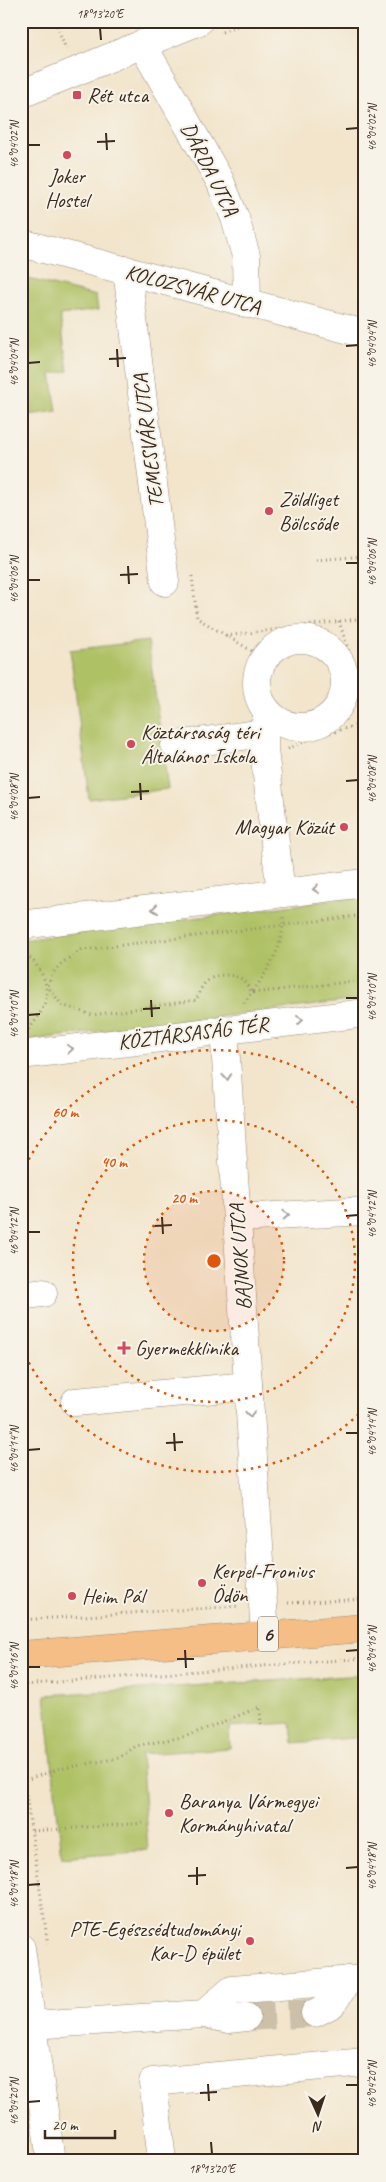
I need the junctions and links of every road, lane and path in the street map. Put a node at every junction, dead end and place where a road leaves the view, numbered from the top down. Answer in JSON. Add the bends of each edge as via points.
{"nodes":[{"id":1,"x":199,"y":21,"type":"edge"},
{"id":2,"x":142,"y":44,"type":"junction"},
{"id":3,"x":21,"y":94,"type":"edge"},
{"id":4,"x":21,"y":242,"type":"edge"},
{"id":5,"x":127,"y":270,"type":"junction"},
{"id":6,"x":247,"y":304,"type":"junction"},
{"id":7,"x":365,"y":334,"type":"edge"},
{"id":8,"x":365,"y":556,"type":"edge"},
{"id":9,"x":316,"y":560,"type":"dead end"},
{"id":10,"x":192,"y":570,"type":"dead end"},
{"id":11,"x":166,"y":582,"type":"dead end"},
{"id":12,"x":365,"y":618,"type":"edge"},
{"id":13,"x":339,"y":621,"type":"junction"},
{"id":14,"x":225,"y":636,"type":"junction"},
{"id":15,"x":261,"y":663,"type":"junction"},
{"id":16,"x":365,"y":701,"type":"edge"},
{"id":17,"x":365,"y":724,"type":"edge"},
{"id":18,"x":358,"y":725,"type":"junction"},
{"id":19,"x":272,"y":732,"type":"junction"},
{"id":20,"x":175,"y":745,"type":"dead end"},
{"id":21,"x":365,"y":883,"type":"edge"},
{"id":22,"x":281,"y":893,"type":"junction"},
{"id":23,"x":365,"y":917,"type":"edge"},
{"id":24,"x":283,"y":924,"type":"junction"},
{"id":25,"x":21,"y":925,"type":"edge"},
{"id":26,"x":21,"y":952,"type":"edge"},
{"id":27,"x":365,"y":980,"type":"edge"},
{"id":28,"x":48,"y":987,"type":"junction"},
{"id":29,"x":252,"y":993,"type":"junction"},
{"id":30,"x":365,"y":1013,"type":"edge"},
{"id":31,"x":224,"y":1029,"type":"junction"},
{"id":32,"x":21,"y":1034,"type":"edge"},
{"id":33,"x":21,"y":1056,"type":"edge"},
{"id":34,"x":365,"y":1211,"type":"edge"},
{"id":35,"x":237,"y":1218,"type":"junction"},
{"id":36,"x":248,"y":1386,"type":"junction"},
{"id":37,"x":75,"y":1402,"type":"dead end"},
{"id":38,"x":365,"y":1599,"type":"edge"},
{"id":39,"x":264,"y":1605,"type":"junction"},
{"id":40,"x":21,"y":1620,"type":"edge"},
{"id":41,"x":365,"y":1628,"type":"edge"},
{"id":42,"x":265,"y":1634,"type":"junction"},
{"id":43,"x":21,"y":1655,"type":"edge"},
{"id":44,"x":365,"y":1658,"type":"edge"},
{"id":45,"x":21,"y":1684,"type":"edge"},
{"id":46,"x":260,"y":1725,"type":"dead end"},
{"id":47,"x":24,"y":1780,"type":"dead end"},
{"id":48,"x":146,"y":1823,"type":"dead end"},
{"id":49,"x":32,"y":1831,"type":"dead end"},
{"id":50,"x":21,"y":1948,"type":"edge"},
{"id":51,"x":356,"y":1980,"type":"edge"},
{"id":52,"x":315,"y":2013,"type":"tunnel mouth"},
{"id":53,"x":204,"y":2014,"type":"junction"},
{"id":54,"x":246,"y":2017,"type":"tunnel mouth"},
{"id":55,"x":32,"y":2026,"type":"junction"},
{"id":56,"x":365,"y":2062,"type":"edge"},
{"id":57,"x":32,"y":2106,"type":"edge"},
{"id":58,"x":51,"y":2161,"type":"edge"},
{"id":59,"x":162,"y":2161,"type":"edge"}],
"edges":[{"from":1,"to":2,"type":"street"},
{"from":2,"to":3,"type":"street"},
{"from":2,"to":6,"type":"street","name":"DÁRDA UTCA","via":[[220,181],[236,218],[246,256]]},
{"from":4,"to":5,"type":"street","name":"KOLOZSVÁR UTCA"},
{"from":5,"to":6,"type":"street","name":"KOLOZSVÁR UTCA"},
{"from":5,"to":11,"type":"street","name":"TEMESVÁR UTCA"},
{"from":6,"to":7,"type":"street","name":"KOLOZSVÁR UTCA"},
{"from":8,"to":9,"type":"path"},
{"from":10,"to":14,"type":"path","via":[[197,618]]},
{"from":12,"to":13,"type":"path"},
{"from":13,"to":14,"type":"path"},
{"from":13,"to":16,"type":"path"},
{"from":14,"to":15,"type":"path","via":[[252,651]]},
{"from":15,"to":19,"type":"street","via":[[257,680],[259,697]]},
{"from":15,"to":19,"type":"street","via":[[272,649],[287,641],[304,638],[321,643],[335,654],[344,668],[346,686],[341,702],[330,716],[316,725],[298,727],[282,722]]},
{"from":16,"to":18,"type":"path"},
{"from":17,"to":18,"type":"path"},
{"from":18,"to":19,"type":"path","via":[[315,737]]},
{"from":19,"to":20,"type":"street"},
{"from":19,"to":22,"type":"street"},
{"from":21,"to":22,"type":"street","one_way":true},
{"from":22,"to":24,"type":"path"},
{"from":22,"to":25,"type":"street","one_way":true},
{"from":23,"to":24,"type":"path"},
{"from":24,"to":28,"type":"path","via":[[82,950],[56,968]]},
{"from":24,"to":29,"type":"path","via":[[275,953],[263,979]]},
{"from":26,"to":28,"type":"path","via":[[35,964]]},
{"from":27,"to":29,"type":"path"},
{"from":28,"to":29,"type":"path","via":[[62,1005],[92,1015],[197,1000],[204,982],[222,974],[243,979]]},
{"from":28,"to":32,"type":"path","via":[[39,1015]]},
{"from":29,"to":31,"type":"path"},
{"from":31,"to":30,"type":"street","name":"KÖZTÁRSASÁG TÉR","one_way":true},
{"from":33,"to":31,"type":"street","name":"KÖZTÁRSASÁG TÉR","one_way":true},
{"from":31,"to":35,"type":"street","name":"BAJNOK UTCA","one_way":true},
{"from":35,"to":34,"type":"street","one_way":true},
{"from":35,"to":36,"type":"street","name":"BAJNOK UTCA"},
{"from":36,"to":37,"type":"street"},
{"from":36,"to":39,"type":"street","name":"BAJNOK UTCA","one_way":true},
{"from":38,"to":39,"type":"path"},
{"from":39,"to":40,"type":"path"},
{"from":39,"to":42,"type":"street","name":"BAJNOK UTCA"},
{"from":41,"to":42,"type":"main road","number":"6"},
{"from":42,"to":43,"type":"main road","number":"6"},
{"from":44,"to":45,"type":"path"},
{"from":46,"to":47,"type":"path","via":[[260,1707],[187,1736],[136,1746],[119,1758],[59,1769]]},
{"from":48,"to":49,"type":"path"},
{"from":50,"to":55,"type":"street"},
{"from":51,"to":52,"type":"street","via":[[332,2004]]},
{"from":51,"to":53,"type":"street","via":[[232,1990]]},
{"from":53,"to":54,"type":"street","via":[[229,2019]]},
{"from":53,"to":55,"type":"street"},
{"from":55,"to":57,"type":"street"},
{"from":56,"to":59,"type":"street","via":[[153,2082]]},
{"from":57,"to":58,"type":"street"}]}
